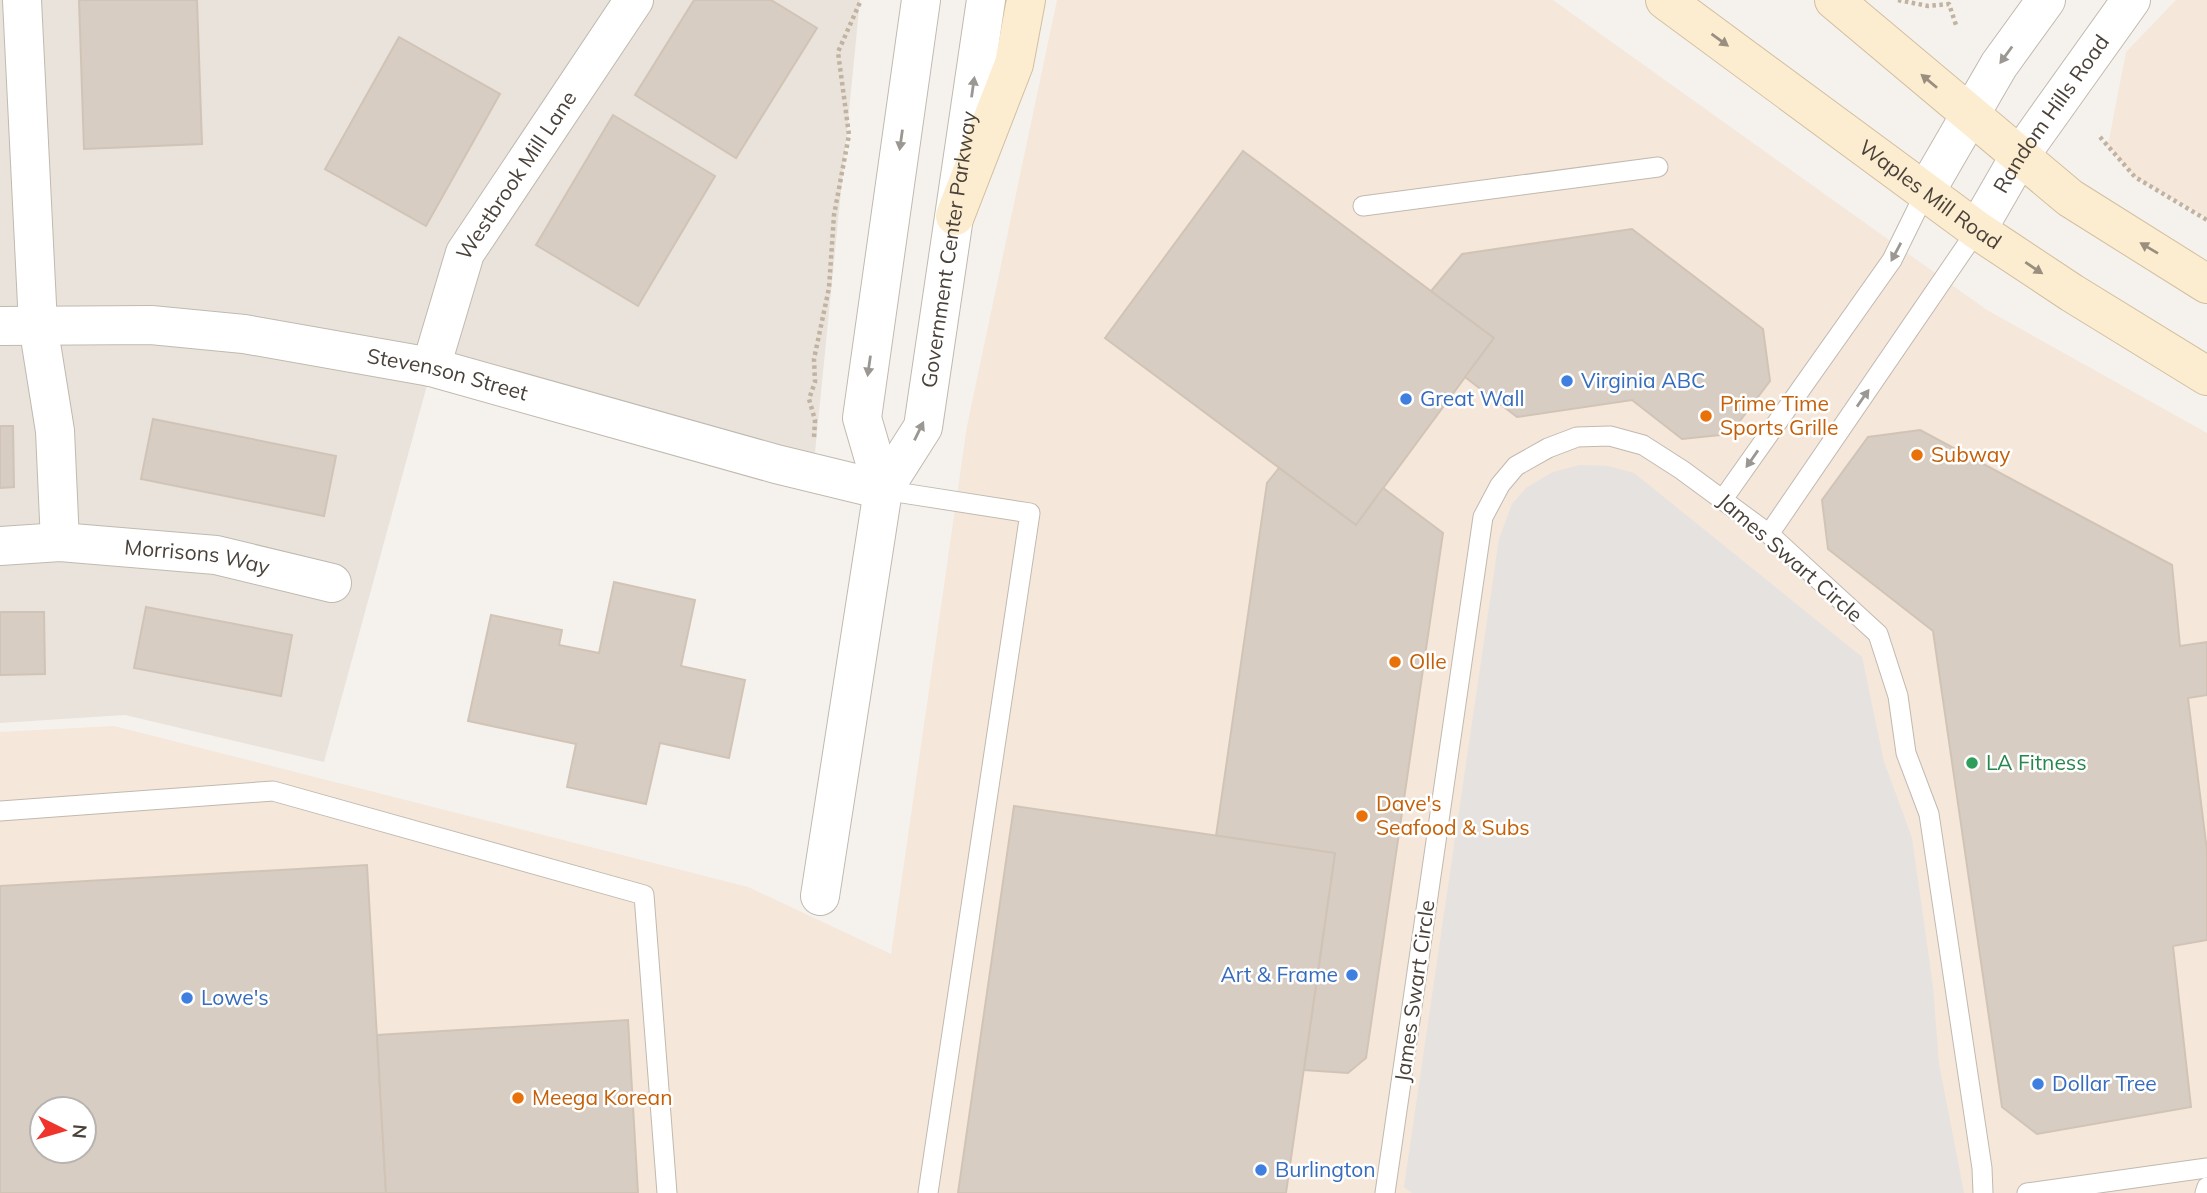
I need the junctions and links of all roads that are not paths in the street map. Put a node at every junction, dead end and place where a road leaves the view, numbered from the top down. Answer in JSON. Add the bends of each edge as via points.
{"nodes":[{"id":1,"x":22,"y":0,"type":"edge"},
{"id":2,"x":634,"y":0,"type":"edge"},
{"id":3,"x":921,"y":0,"type":"edge"},
{"id":4,"x":986,"y":0,"type":"edge"},
{"id":5,"x":1026,"y":0,"type":"edge"},
{"id":6,"x":1665,"y":0,"type":"edge"},
{"id":7,"x":1834,"y":0,"type":"edge"},
{"id":8,"x":2046,"y":0,"type":"edge"},
{"id":9,"x":2131,"y":0,"type":"edge"},
{"id":10,"x":1971,"y":117,"type":"junction"},
{"id":11,"x":2019,"y":157,"type":"junction"},
{"id":12,"x":1658,"y":167,"type":"dead end"},
{"id":13,"x":1926,"y":191,"type":"junction"},
{"id":14,"x":1363,"y":206,"type":"dead end"},
{"id":15,"x":954,"y":216,"type":"junction"},
{"id":16,"x":1977,"y":230,"type":"junction"},
{"id":17,"x":2207,"y":284,"type":"edge"},
{"id":18,"x":38,"y":325,"type":"junction"},
{"id":19,"x":0,"y":326,"type":"edge"},
{"id":20,"x":431,"y":367,"type":"junction"},
{"id":21,"x":2207,"y":376,"type":"edge"},
{"id":22,"x":883,"y":490,"type":"junction"},
{"id":23,"x":1723,"y":499,"type":"junction"},
{"id":24,"x":1769,"y":534,"type":"junction"},
{"id":25,"x":60,"y":542,"type":"junction"},
{"id":26,"x":0,"y":546,"type":"edge"},
{"id":27,"x":332,"y":583,"type":"dead end"},
{"id":28,"x":0,"y":811,"type":"edge"},
{"id":29,"x":820,"y":896,"type":"dead end"},
{"id":30,"x":2207,"y":1168,"type":"edge"},
{"id":31,"x":2207,"y":1187,"type":"edge"},
{"id":32,"x":667,"y":1193,"type":"edge"},
{"id":33,"x":928,"y":1193,"type":"edge"},
{"id":34,"x":1385,"y":1193,"type":"edge"},
{"id":35,"x":1983,"y":1193,"type":"edge"},
{"id":36,"x":2026,"y":1193,"type":"edge"},
{"id":37,"x":2205,"y":1193,"type":"edge"}],
"edges":[{"from":1,"to":18,"type":"street"},
{"from":2,"to":20,"type":"street","name":"Westbrook Mill Lane","via":[[465,253]]},
{"from":3,"to":22,"type":"street","name":"Government Center Parkway","one_way":true,"via":[[862,418]]},
{"from":15,"to":4,"type":"street","name":"Government Center Parkway","one_way":true},
{"from":5,"to":15,"type":"main road","via":[[1014,64]]},
{"from":6,"to":13,"type":"main road","name":"Waples Mill Road","one_way":true},
{"from":10,"to":7,"type":"main road","one_way":true},
{"from":8,"to":10,"type":"street","one_way":true,"via":[[1999,65]]},
{"from":9,"to":11,"type":"street","name":"Random Hills Road"},
{"from":10,"to":11,"type":"main road"},
{"from":10,"to":13,"type":"street"},
{"from":11,"to":16,"type":"street","name":"Random Hills Road"},
{"from":17,"to":11,"type":"main road","one_way":true,"via":[[2070,198]]},
{"from":12,"to":14,"type":"lane"},
{"from":13,"to":16,"type":"main road","name":"Waples Mill Road"},
{"from":13,"to":23,"type":"lane","one_way":true,"via":[[1892,260]]},
{"from":22,"to":15,"type":"street","name":"Government Center Parkway","one_way":true,"via":[[923,427]]},
{"from":16,"to":21,"type":"main road","name":"Waples Mill Road","one_way":true},
{"from":24,"to":16,"type":"lane","one_way":true},
{"from":18,"to":19,"type":"street","name":"Stevenson Street"},
{"from":18,"to":20,"type":"street","name":"Stevenson Street","via":[[151,325],[244,334]]},
{"from":18,"to":25,"type":"street","via":[[55,431]]},
{"from":20,"to":22,"type":"street","name":"Stevenson Street"},
{"from":22,"to":29,"type":"street","name":"Government Center Parkway"},
{"from":22,"to":33,"type":"lane","via":[[1030,513]]},
{"from":23,"to":24,"type":"lane","name":"James Swart Circle"},
{"from":23,"to":34,"type":"lane","name":"James Swart Circle","via":[[1643,445],[1610,436],[1577,437],[1516,467],[1483,517]]},
{"from":24,"to":35,"type":"lane","name":"James Swart Circle","via":[[1878,634],[1889,663],[1906,753],[1929,814]]},
{"from":25,"to":26,"type":"street","name":"Morrisons Way"},
{"from":25,"to":27,"type":"street","name":"Morrisons Way","via":[[216,555]]},
{"from":28,"to":32,"type":"lane","via":[[273,791],[644,895]]},
{"from":30,"to":36,"type":"lane"},
{"from":31,"to":37,"type":"lane"}]}
